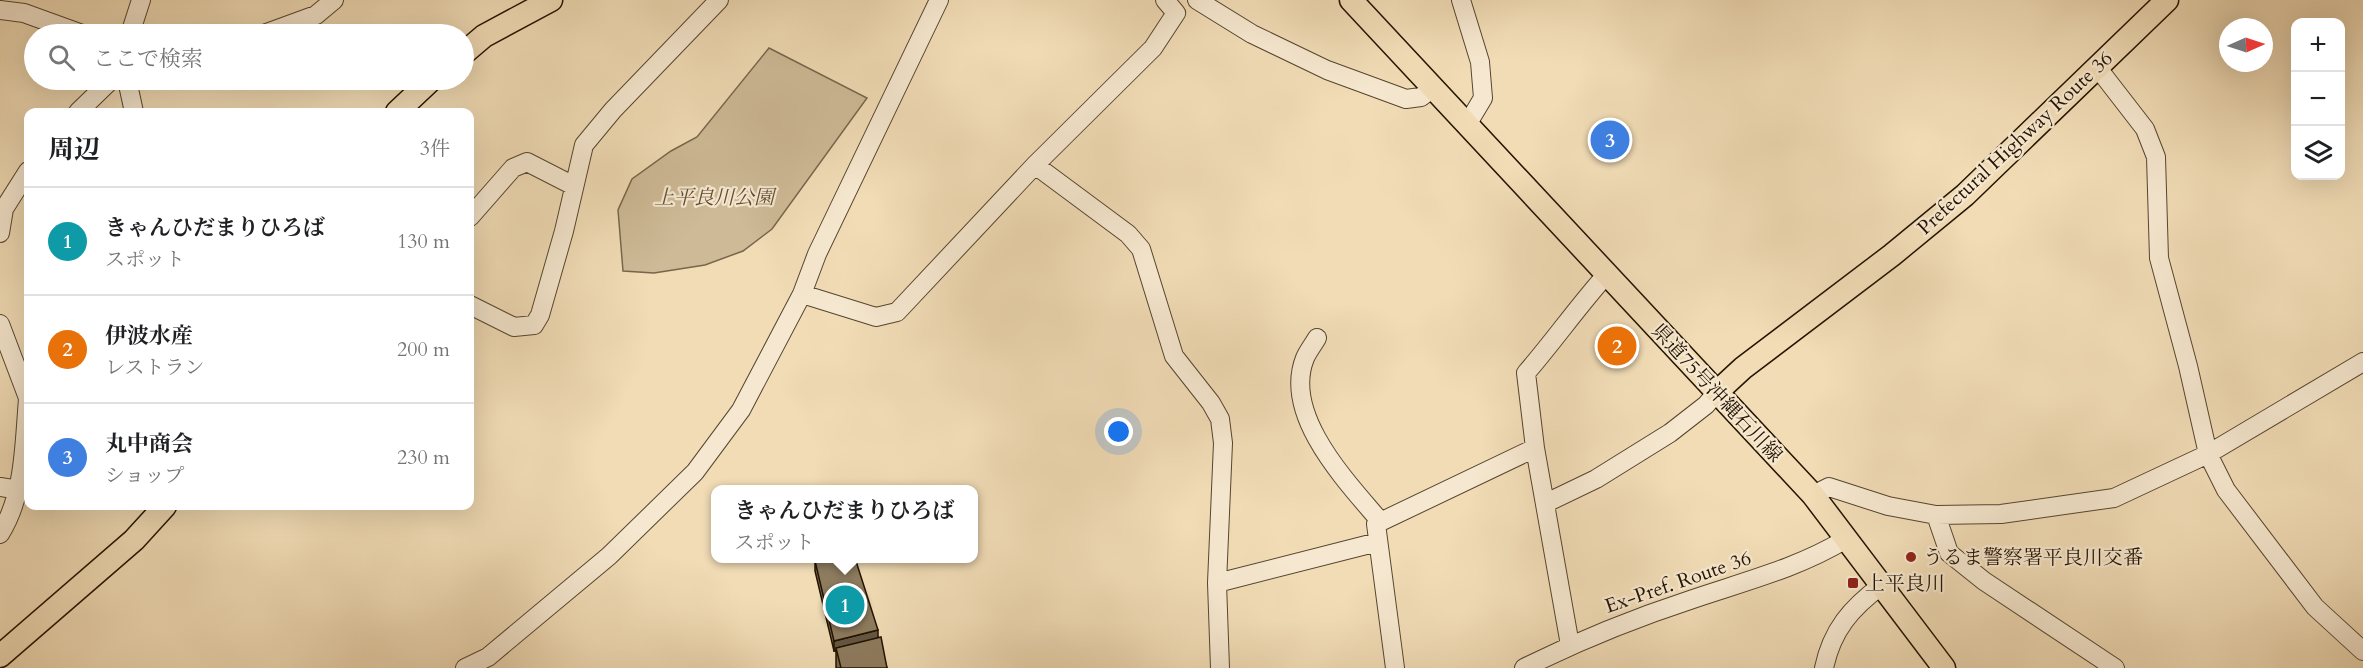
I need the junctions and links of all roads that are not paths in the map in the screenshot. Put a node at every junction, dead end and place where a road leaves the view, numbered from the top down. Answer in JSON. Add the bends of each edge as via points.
{"nodes":[{"id":1,"x":141,"y":0,"type":"edge"},
{"id":2,"x":334,"y":0,"type":"edge"},
{"id":3,"x":551,"y":0,"type":"edge"},
{"id":4,"x":719,"y":0,"type":"edge"},
{"id":5,"x":939,"y":0,"type":"edge"},
{"id":6,"x":1165,"y":0,"type":"edge"},
{"id":7,"x":1197,"y":0,"type":"edge"},
{"id":8,"x":1351,"y":0,"type":"edge"},
{"id":9,"x":1461,"y":0,"type":"edge"},
{"id":10,"x":2167,"y":0,"type":"edge"},
{"id":11,"x":0,"y":10,"type":"edge"},
{"id":12,"x":54,"y":24,"type":"edge"},
{"id":13,"x":133,"y":24,"type":"edge"},
{"id":14,"x":291,"y":24,"type":"edge"},
{"id":15,"x":474,"y":44,"type":"edge"},
{"id":16,"x":2097,"y":67,"type":"junction"},
{"id":17,"x":1433,"y":88,"type":"junction"},
{"id":18,"x":101,"y":90,"type":"edge"},
{"id":19,"x":129,"y":90,"type":"edge"},
{"id":20,"x":420,"y":90,"type":"edge"},
{"id":21,"x":82,"y":108,"type":"edge"},
{"id":22,"x":133,"y":108,"type":"edge"},
{"id":23,"x":401,"y":108,"type":"edge"},
{"id":24,"x":1468,"y":123,"type":"junction"},
{"id":25,"x":1035,"y":165,"type":"junction"},
{"id":26,"x":24,"y":177,"type":"edge"},
{"id":27,"x":574,"y":186,"type":"junction"},
{"id":28,"x":2,"y":209,"type":"edge"},
{"id":29,"x":474,"y":212,"type":"edge"},
{"id":30,"x":0,"y":233,"type":"edge"},
{"id":31,"x":1607,"y":274,"type":"junction"},
{"id":32,"x":802,"y":294,"type":"junction"},
{"id":33,"x":474,"y":307,"type":"edge"},
{"id":34,"x":0,"y":324,"type":"edge"},
{"id":35,"x":1317,"y":338,"type":"dead end"},
{"id":36,"x":2363,"y":362,"type":"edge"},
{"id":37,"x":24,"y":387,"type":"edge"},
{"id":38,"x":1716,"y":392,"type":"junction"},
{"id":39,"x":24,"y":439,"type":"edge"},
{"id":40,"x":1535,"y":448,"type":"junction"},
{"id":41,"x":2208,"y":454,"type":"junction"},
{"id":42,"x":0,"y":487,"type":"edge"},
{"id":43,"x":19,"y":490,"type":"junction"},
{"id":44,"x":1813,"y":495,"type":"junction"},
{"id":45,"x":1546,"y":503,"type":"junction"},
{"id":46,"x":161,"y":510,"type":"edge"},
{"id":47,"x":1936,"y":515,"type":"junction"},
{"id":48,"x":1380,"y":521,"type":"junction"},
{"id":49,"x":0,"y":534,"type":"edge"},
{"id":50,"x":1846,"y":539,"type":"junction"},
{"id":51,"x":1378,"y":542,"type":"junction"},
{"id":52,"x":1217,"y":583,"type":"junction"},
{"id":53,"x":1882,"y":585,"type":"junction"},
{"id":54,"x":1570,"y":645,"type":"junction"},
{"id":55,"x":2363,"y":651,"type":"edge"},
{"id":56,"x":0,"y":656,"type":"edge"},
{"id":57,"x":465,"y":668,"type":"edge"},
{"id":58,"x":1220,"y":668,"type":"edge"},
{"id":59,"x":1395,"y":668,"type":"edge"},
{"id":60,"x":1524,"y":668,"type":"edge"},
{"id":61,"x":1824,"y":668,"type":"edge"},
{"id":62,"x":1944,"y":668,"type":"edge"},
{"id":63,"x":2115,"y":668,"type":"edge"}],
"edges":[{"from":1,"to":13,"type":"street"},
{"from":2,"to":14,"type":"street","via":[[316,15]]},
{"from":3,"to":15,"type":"main road"},
{"from":4,"to":27,"type":"street","via":[[613,110],[584,146]]},
{"from":5,"to":32,"type":"street","via":[[817,254]]},
{"from":6,"to":25,"type":"street","via":[[1176,13],[1153,48]]},
{"from":7,"to":17,"type":"street","via":[[1252,34],[1327,70],[1406,99],[1420,97]]},
{"from":8,"to":17,"type":"main road","name":"県道75号沖縄石川線"},
{"from":9,"to":24,"type":"street","via":[[1480,62],[1483,98]]},
{"from":10,"to":16,"type":"main road","name":"Prefectural Highway Route 36"},
{"from":11,"to":12,"type":"street","via":[[24,13]]},
{"from":16,"to":38,"type":"main road","name":"Prefectural Highway Route 36","via":[[1965,195]]},
{"from":16,"to":41,"type":"street","via":[[2145,129],[2156,157],[2159,258]]},
{"from":17,"to":24,"type":"main road","name":"県道75号沖縄石川線"},
{"from":18,"to":21,"type":"street"},
{"from":19,"to":22,"type":"street"},
{"from":20,"to":23,"type":"main road"},
{"from":24,"to":31,"type":"main road","name":"県道75号沖縄石川線"},
{"from":25,"to":32,"type":"street","via":[[897,312],[876,317]]},
{"from":25,"to":52,"type":"street","via":[[1128,234],[1140,249],[1174,356],[1220,419],[1223,443]]},
{"from":26,"to":28,"type":"street"},
{"from":27,"to":29,"type":"street","via":[[527,162],[513,168]]},
{"from":27,"to":33,"type":"street","via":[[540,315],[534,325],[514,327]]},
{"from":28,"to":30,"type":"street"},
{"from":31,"to":38,"type":"main road","name":"県道75号沖縄石川線"},
{"from":31,"to":40,"type":"street","via":[[1526,373]]},
{"from":32,"to":57,"type":"street","via":[[741,410],[695,472],[609,556],[488,657]]},
{"from":34,"to":37,"type":"street"},
{"from":35,"to":48,"type":"street","via":[[1305,358],[1300,379],[1302,402],[1333,467]]},
{"from":36,"to":41,"type":"street"},
{"from":38,"to":44,"type":"main road","name":"県道75号沖縄石川線"},
{"from":38,"to":45,"type":"street","via":[[1706,405],[1670,433],[1596,479]]},
{"from":39,"to":43,"type":"street"},
{"from":40,"to":45,"type":"street"},
{"from":40,"to":48,"type":"street"},
{"from":41,"to":47,"type":"street","via":[[2114,498],[2001,514]]},
{"from":41,"to":55,"type":"street","via":[[2226,490],[2315,608]]},
{"from":42,"to":43,"type":"street"},
{"from":43,"to":49,"type":"street","via":[[12,515]]},
{"from":44,"to":47,"type":"street","via":[[1829,487],[1888,506]]},
{"from":44,"to":50,"type":"main road","name":"県道75号沖縄石川線"},
{"from":45,"to":54,"type":"street"},
{"from":46,"to":56,"type":"main road","via":[[134,540]]},
{"from":47,"to":63,"type":"street","via":[[1949,553],[1984,581]]},
{"from":48,"to":51,"type":"street","via":[[1376,524]]},
{"from":50,"to":53,"type":"main road","name":"県道75号沖縄石川線"},
{"from":50,"to":54,"type":"street","name":"Ex-Pref. Route 36","via":[[1795,566]]},
{"from":51,"to":52,"type":"street"},
{"from":51,"to":59,"type":"street"},
{"from":52,"to":58,"type":"street"},
{"from":53,"to":61,"type":"street","via":[[1847,617],[1830,643]]},
{"from":53,"to":62,"type":"main road","name":"県道75号沖縄石川線"},
{"from":54,"to":60,"type":"street","name":"Ex-Pref. Route 36"}]}
